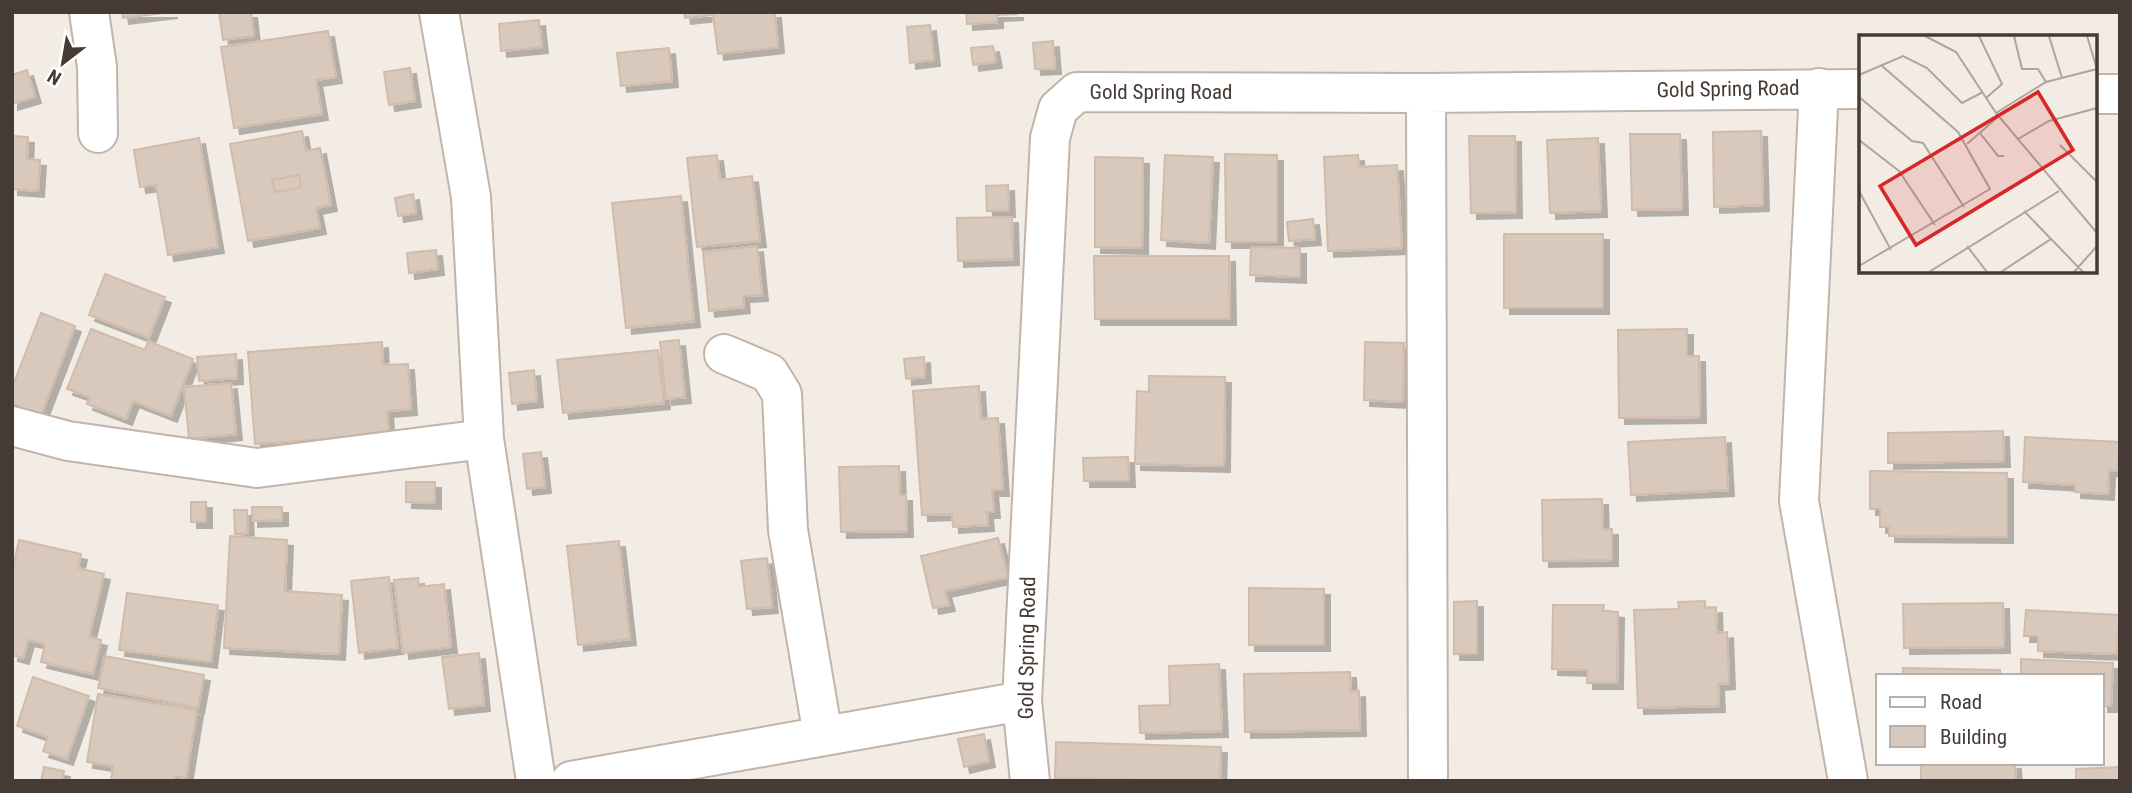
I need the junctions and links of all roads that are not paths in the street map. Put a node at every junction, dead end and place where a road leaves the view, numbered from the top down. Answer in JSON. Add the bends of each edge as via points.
{"nodes":[{"id":1,"x":89,"y":12,"type":"edge"},
{"id":2,"x":439,"y":12,"type":"edge"},
{"id":3,"x":1819,"y":88,"type":"junction"},
{"id":4,"x":1859,"y":89,"type":"edge"},
{"id":5,"x":1426,"y":93,"type":"junction"},
{"id":6,"x":2097,"y":94,"type":"edge"},
{"id":7,"x":2120,"y":94,"type":"edge"},
{"id":8,"x":98,"y":133,"type":"dead end"},
{"id":9,"x":724,"y":354,"type":"dead end"},
{"id":10,"x":12,"y":426,"type":"edge"},
{"id":11,"x":484,"y":439,"type":"junction"},
{"id":12,"x":1022,"y":701,"type":"junction"},
{"id":13,"x":823,"y":736,"type":"junction"},
{"id":14,"x":537,"y":781,"type":"edge"},
{"id":15,"x":571,"y":781,"type":"edge"},
{"id":16,"x":1030,"y":781,"type":"edge"},
{"id":17,"x":1428,"y":781,"type":"edge"},
{"id":18,"x":1847,"y":781,"type":"edge"}],
"edges":[{"from":1,"to":8,"type":"street","via":[[97,67]]},
{"from":2,"to":11,"type":"street","via":[[471,197]]},
{"from":3,"to":4,"type":"street","name":"Gold Spring Road"},
{"from":3,"to":5,"type":"street","name":"Gold Spring Road"},
{"from":3,"to":18,"type":"street","via":[[1798,502]]},
{"from":5,"to":12,"type":"street","name":"Gold Spring Road","via":[[1077,92],[1058,109],[1051,138]]},
{"from":5,"to":17,"type":"street"},
{"from":6,"to":7,"type":"street"},
{"from":9,"to":13,"type":"street","via":[[769,373],[782,394],[788,530]]},
{"from":10,"to":11,"type":"street","via":[[68,441],[257,468]]},
{"from":11,"to":14,"type":"street"},
{"from":12,"to":13,"type":"street"},
{"from":12,"to":16,"type":"street","name":"Gold Spring Road"},
{"from":13,"to":15,"type":"street"}]}
